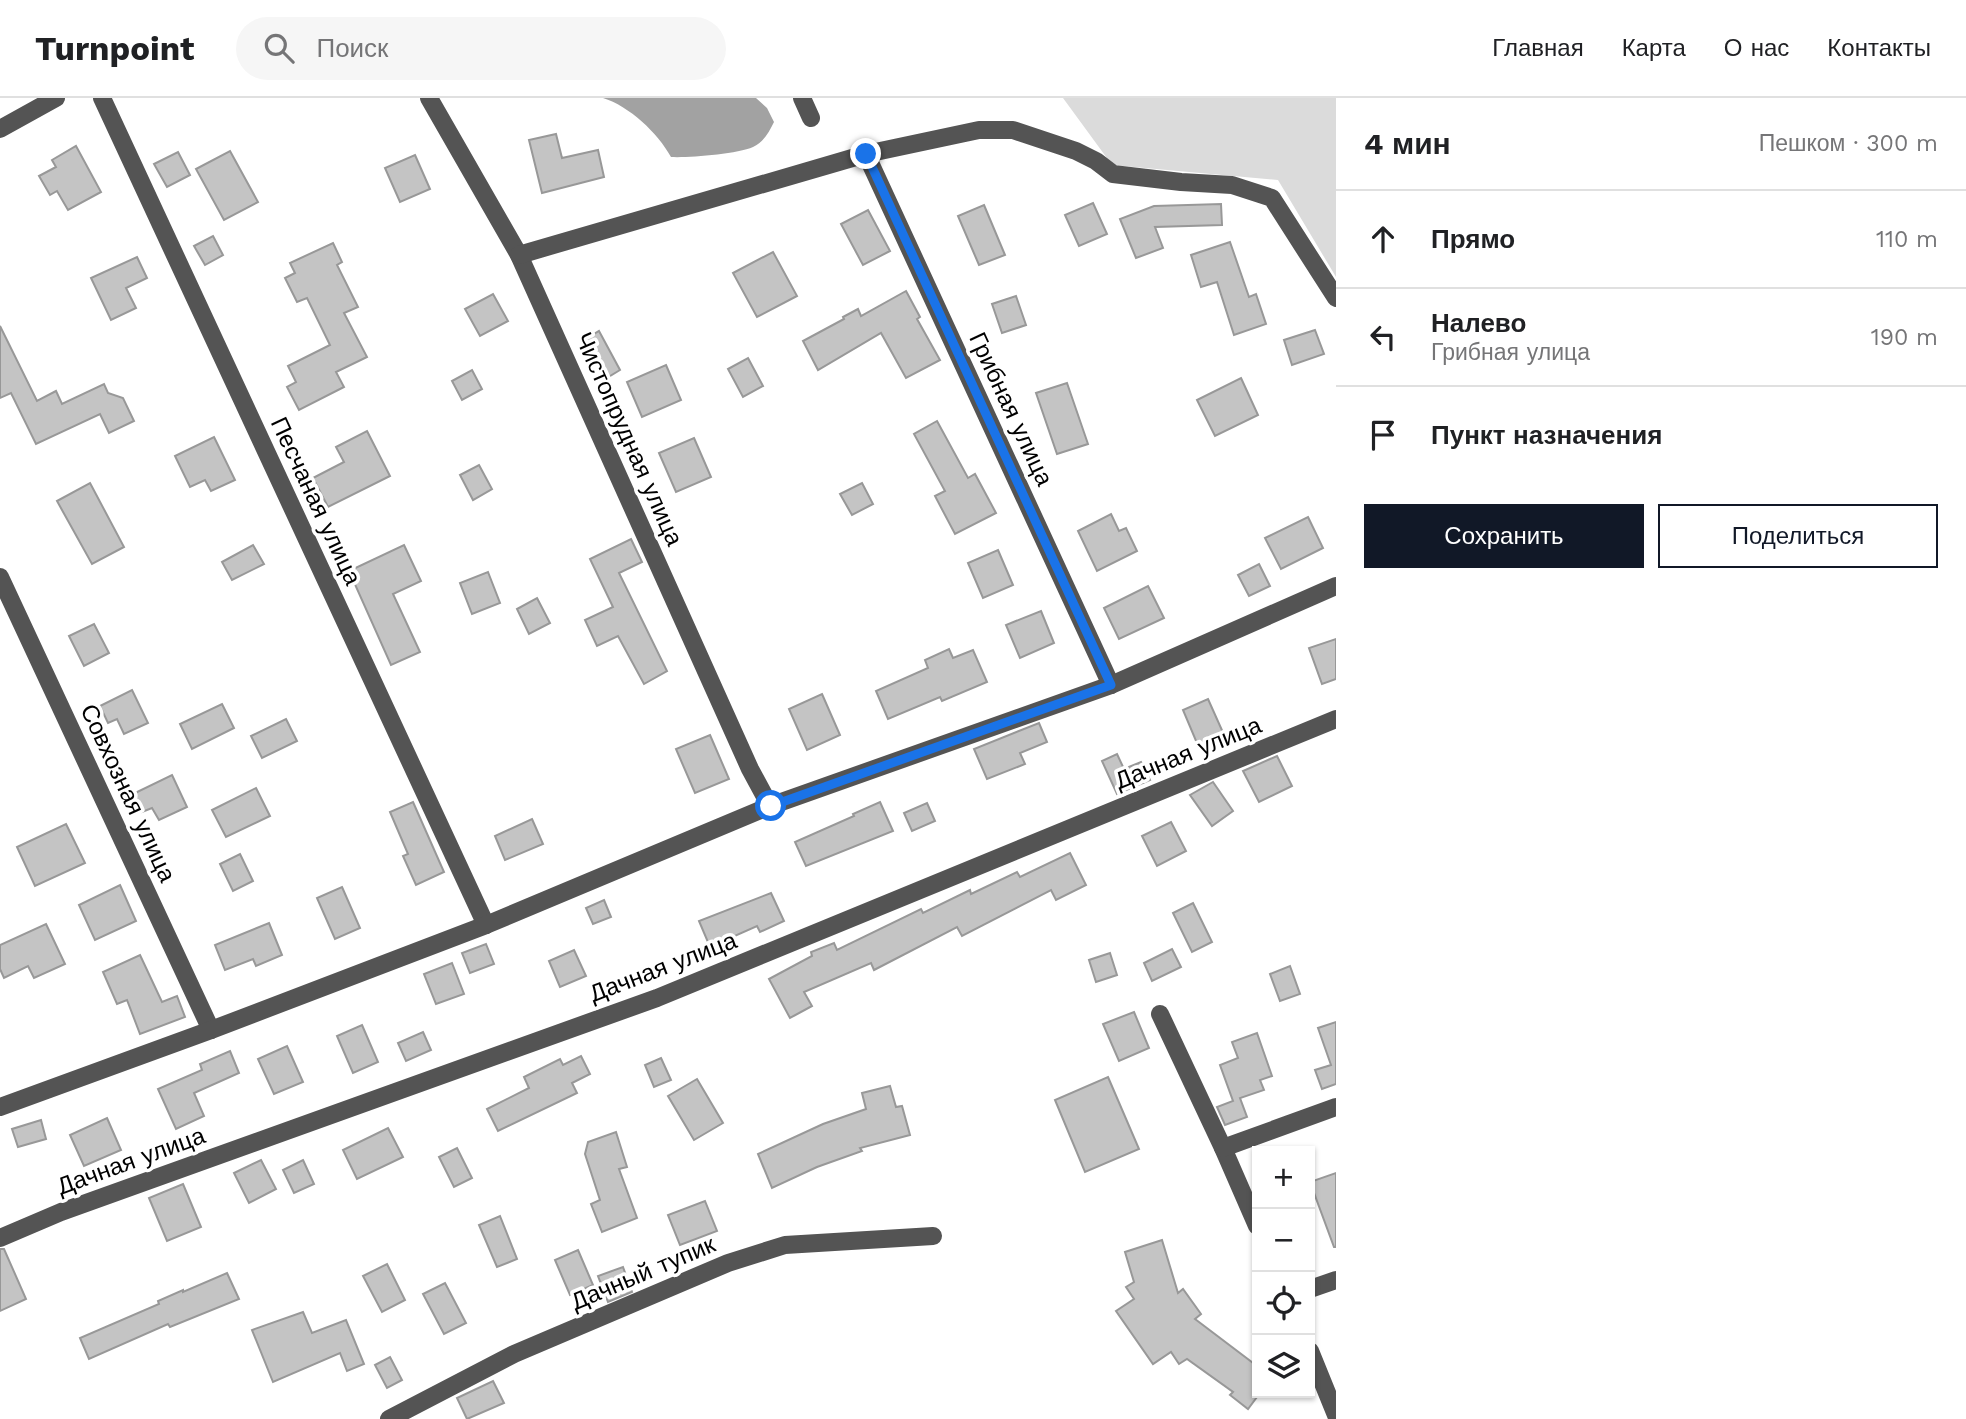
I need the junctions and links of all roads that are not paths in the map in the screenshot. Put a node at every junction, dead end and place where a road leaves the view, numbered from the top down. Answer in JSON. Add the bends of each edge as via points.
{"nodes":[{"id":1,"x":56,"y":98,"type":"edge"},
{"id":2,"x":102,"y":98,"type":"edge"},
{"id":3,"x":429,"y":98,"type":"edge"},
{"id":4,"x":802,"y":98,"type":"edge"},
{"id":5,"x":811,"y":118,"type":"dead end"},
{"id":6,"x":0,"y":129,"type":"edge"},
{"id":7,"x":866,"y":154,"type":"junction"},
{"id":8,"x":519,"y":255,"type":"junction"},
{"id":9,"x":1336,"y":298,"type":"edge"},
{"id":10,"x":0,"y":577,"type":"edge"},
{"id":11,"x":1336,"y":586,"type":"edge"},
{"id":12,"x":1111,"y":685,"type":"junction"},
{"id":13,"x":1336,"y":719,"type":"edge"},
{"id":14,"x":771,"y":806,"type":"junction"},
{"id":15,"x":486,"y":925,"type":"junction"},
{"id":16,"x":1160,"y":1014,"type":"dead end"},
{"id":17,"x":211,"y":1030,"type":"junction"},
{"id":18,"x":0,"y":1107,"type":"edge"},
{"id":19,"x":1336,"y":1107,"type":"edge"},
{"id":20,"x":1223,"y":1148,"type":"junction"},
{"id":21,"x":1252,"y":1215,"type":"edge"},
{"id":22,"x":933,"y":1236,"type":"dead end"},
{"id":23,"x":0,"y":1238,"type":"edge"},
{"id":24,"x":1336,"y":1280,"type":"edge"},
{"id":25,"x":1315,"y":1287,"type":"edge"},
{"id":26,"x":1315,"y":1363,"type":"edge"},
{"id":27,"x":1336,"y":1415,"type":"edge"},
{"id":28,"x":389,"y":1419,"type":"edge"}],
"edges":[{"from":1,"to":6,"type":"street"},
{"from":2,"to":15,"type":"street","name":"Песчаная улица"},
{"from":3,"to":8,"type":"street","name":"Чистопрудная улица"},
{"from":4,"to":5,"type":"street"},
{"from":7,"to":8,"type":"street"},
{"from":7,"to":9,"type":"street","via":[[979,130],[1013,130],[1076,151],[1113,174],[1232,185],[1272,198]]},
{"from":7,"to":12,"type":"street","name":"Грибная улица"},
{"from":8,"to":14,"type":"street","name":"Чистопрудная улица","via":[[750,769]]},
{"from":10,"to":17,"type":"street","name":"Совхозная улица"},
{"from":11,"to":12,"type":"street"},
{"from":12,"to":14,"type":"street"},
{"from":13,"to":23,"type":"street","name":"Дачная улица","via":[[657,998]]},
{"from":14,"to":15,"type":"street"},
{"from":15,"to":17,"type":"street"},
{"from":16,"to":20,"type":"street"},
{"from":17,"to":18,"type":"street"},
{"from":19,"to":20,"type":"street"},
{"from":20,"to":21,"type":"street"},
{"from":22,"to":28,"type":"street","name":"Дачный тупик","via":[[785,1245],[728,1263],[514,1354]]},
{"from":24,"to":25,"type":"street"},
{"from":26,"to":27,"type":"street"}]}
